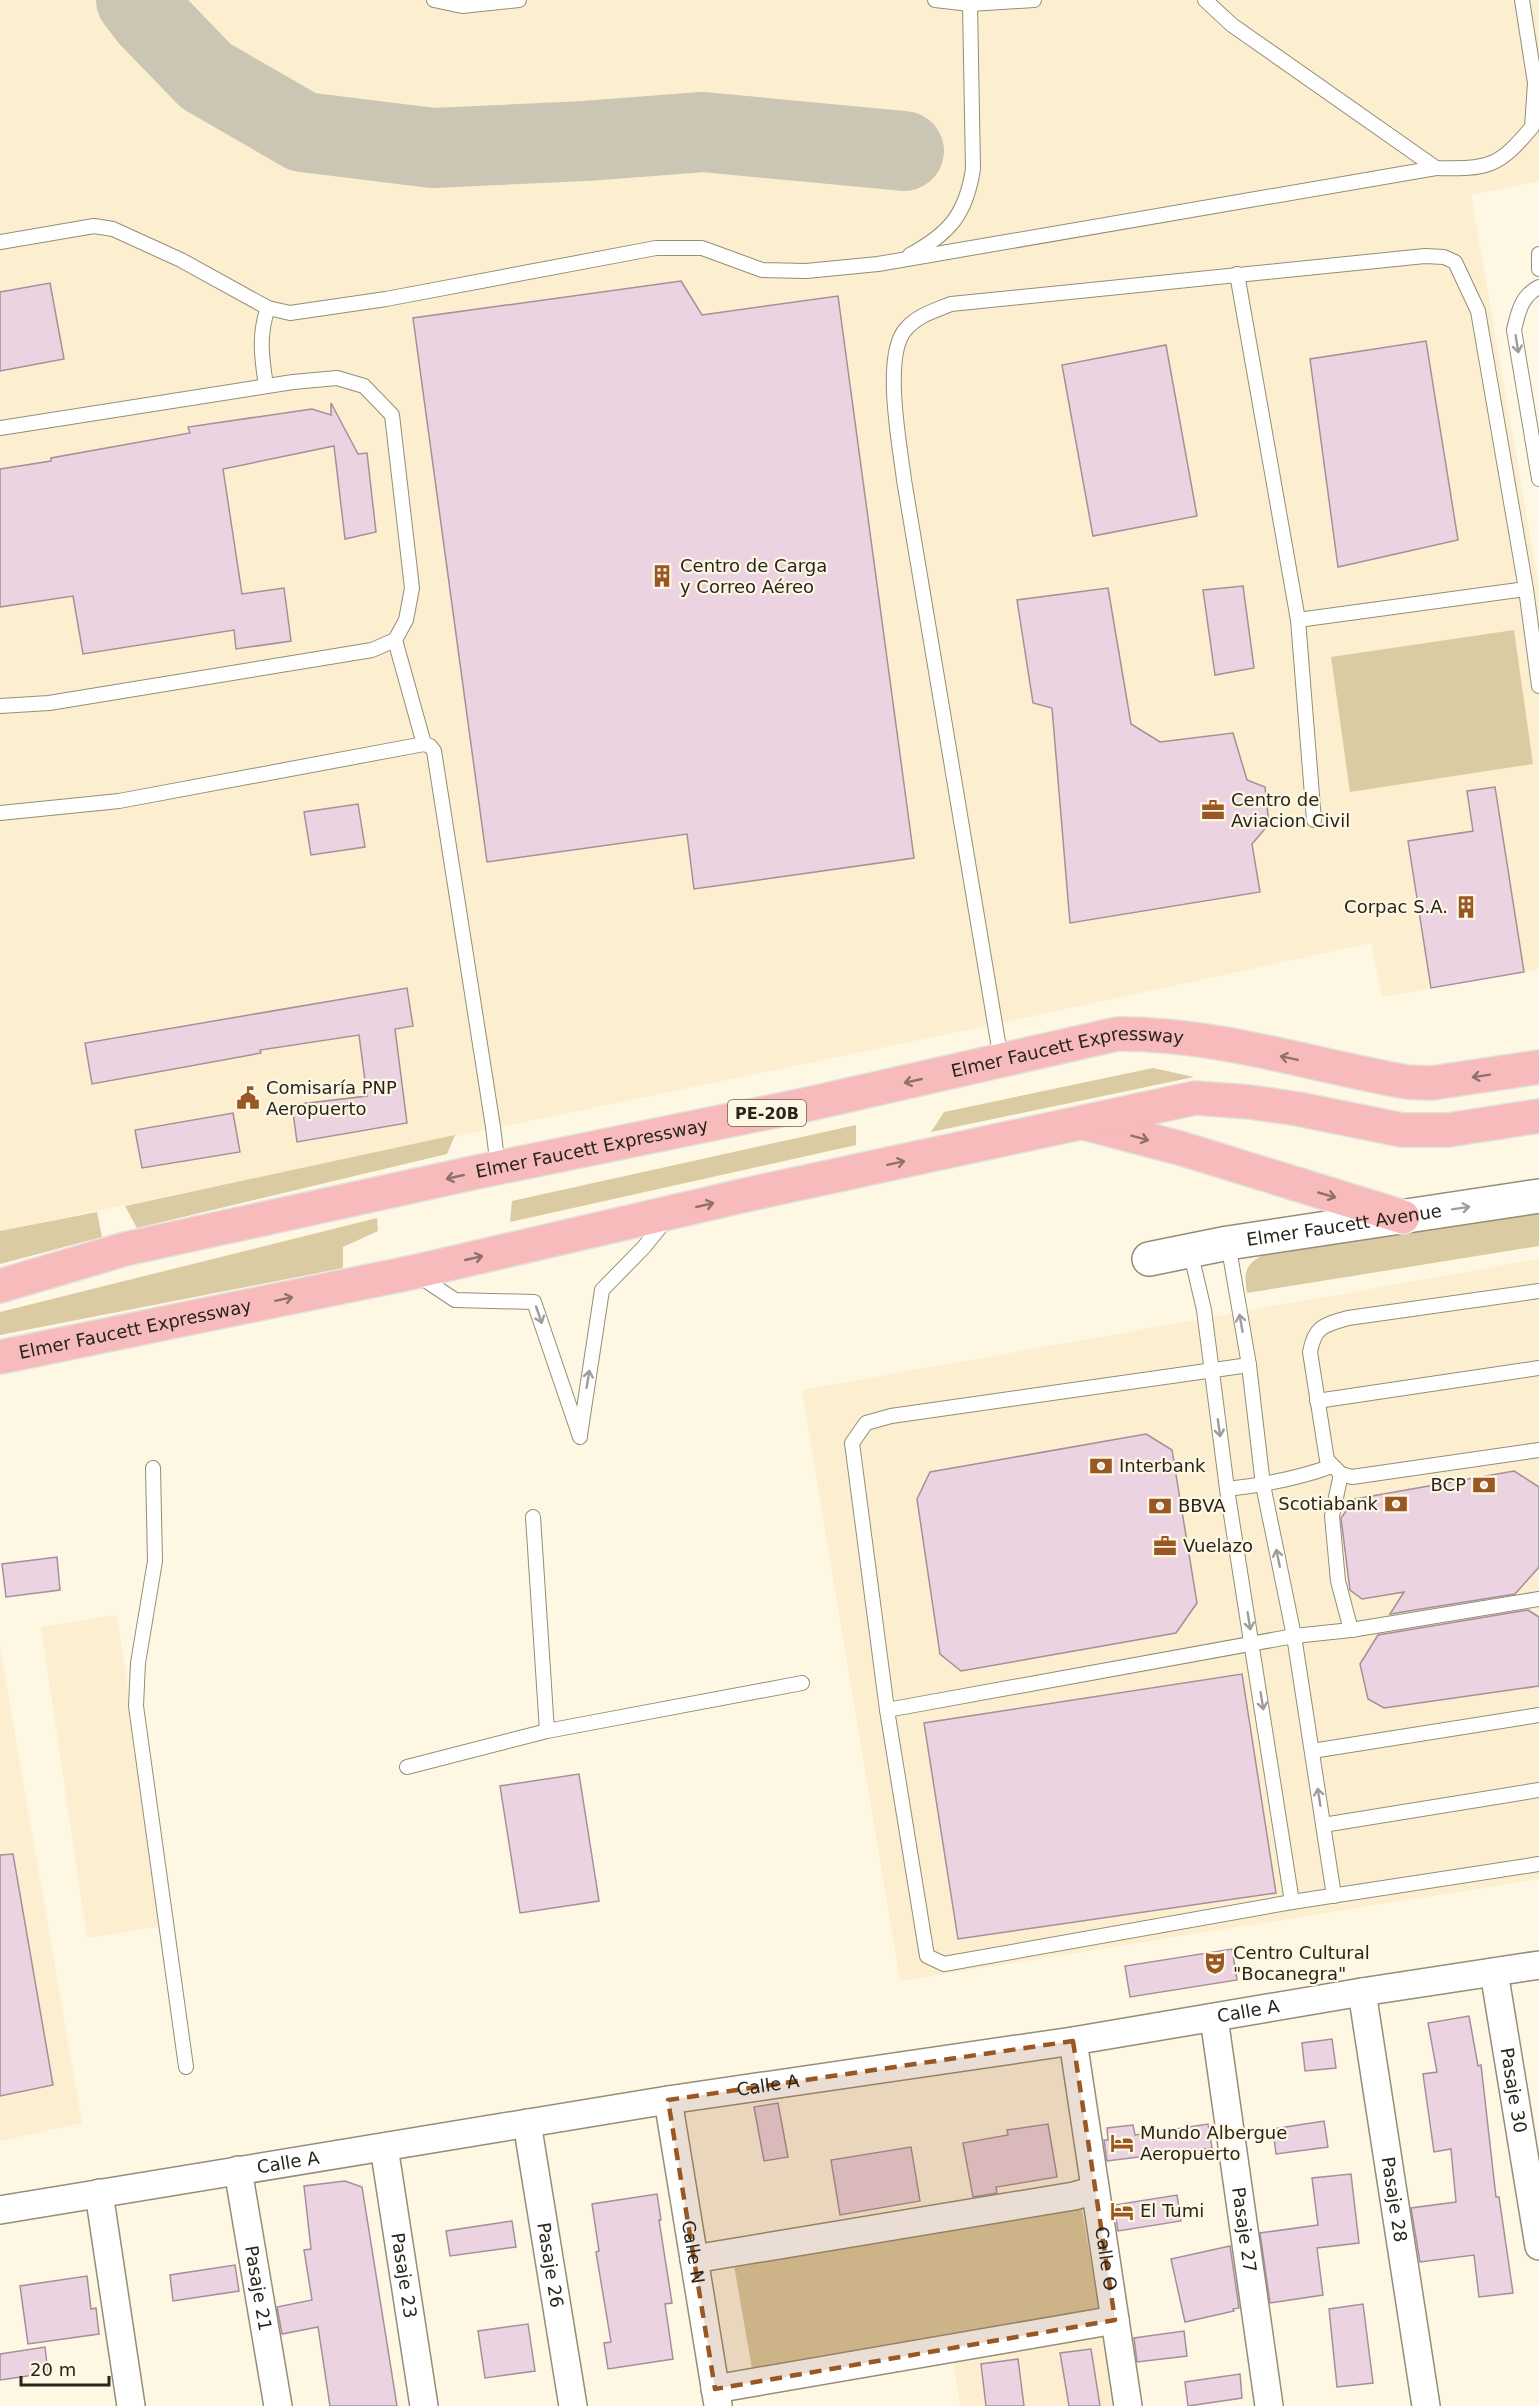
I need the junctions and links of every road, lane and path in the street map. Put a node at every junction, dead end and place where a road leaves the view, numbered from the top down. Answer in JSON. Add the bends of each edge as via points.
{"nodes":[{"id":1,"x":434,"y":0,"type":"edge"},
{"id":2,"x":519,"y":0,"type":"edge"},
{"id":3,"x":935,"y":0,"type":"edge"},
{"id":4,"x":1034,"y":0,"type":"edge"},
{"id":5,"x":1205,"y":0,"type":"edge"},
{"id":6,"x":1522,"y":0,"type":"edge"},
{"id":7,"x":970,"y":4,"type":"junction"},
{"id":8,"x":1436,"y":168,"type":"junction"},
{"id":9,"x":0,"y":242,"type":"edge"},
{"id":10,"x":1539,"y":254,"type":"edge"},
{"id":11,"x":901,"y":261,"type":"junction"},
{"id":12,"x":1539,"y":269,"type":"edge"},
{"id":13,"x":1237,"y":274,"type":"junction"},
{"id":14,"x":1539,"y":287,"type":"edge"},
{"id":15,"x":268,"y":308,"type":"junction"},
{"id":16,"x":266,"y":386,"type":"junction"},
{"id":17,"x":0,"y":428,"type":"edge"},
{"id":18,"x":1539,"y":479,"type":"edge"},
{"id":19,"x":1526,"y":589,"type":"junction"},
{"id":20,"x":1298,"y":620,"type":"junction"},
{"id":21,"x":395,"y":640,"type":"junction"},
{"id":22,"x":1539,"y":686,"type":"edge"},
{"id":23,"x":0,"y":706,"type":"edge"},
{"id":24,"x":424,"y":744,"type":"junction"},
{"id":25,"x":0,"y":813,"type":"edge"},
{"id":26,"x":1314,"y":820,"type":"dead end"},
{"id":27,"x":1001,"y":1060,"type":"junction"},
{"id":28,"x":1539,"y":1067,"type":"edge"},
{"id":29,"x":1539,"y":1116,"type":"edge"},
{"id":30,"x":1084,"y":1123,"type":"junction"},
{"id":31,"x":498,"y":1168,"type":"junction"},
{"id":32,"x":1539,"y":1196,"type":"edge"},
{"id":33,"x":671,"y":1213,"type":"junction"},
{"id":34,"x":1403,"y":1217,"type":"junction"},
{"id":35,"x":1228,"y":1243,"type":"junction"},
{"id":36,"x":1190,"y":1250,"type":"junction"},
{"id":37,"x":1149,"y":1259,"type":"dead end"},
{"id":38,"x":414,"y":1272,"type":"junction"},
{"id":39,"x":0,"y":1286,"type":"edge"},
{"id":40,"x":1539,"y":1291,"type":"edge"},
{"id":41,"x":0,"y":1357,"type":"edge"},
{"id":42,"x":1249,"y":1365,"type":"junction"},
{"id":43,"x":1539,"y":1368,"type":"edge"},
{"id":44,"x":1211,"y":1371,"type":"junction"},
{"id":45,"x":1317,"y":1401,"type":"junction"},
{"id":46,"x":1539,"y":1450,"type":"edge"},
{"id":47,"x":153,"y":1468,"type":"dead end"},
{"id":48,"x":1336,"y":1470,"type":"junction"},
{"id":49,"x":1263,"y":1485,"type":"junction"},
{"id":50,"x":1227,"y":1489,"type":"junction"},
{"id":51,"x":533,"y":1517,"type":"dead end"},
{"id":52,"x":1539,"y":1599,"type":"edge"},
{"id":53,"x":1351,"y":1630,"type":"junction"},
{"id":54,"x":1294,"y":1636,"type":"junction"},
{"id":55,"x":1253,"y":1643,"type":"junction"},
{"id":56,"x":802,"y":1683,"type":"dead end"},
{"id":57,"x":886,"y":1710,"type":"junction"},
{"id":58,"x":1539,"y":1715,"type":"edge"},
{"id":59,"x":547,"y":1731,"type":"junction"},
{"id":60,"x":1312,"y":1751,"type":"junction"},
{"id":61,"x":407,"y":1767,"type":"dead end"},
{"id":62,"x":1539,"y":1790,"type":"edge"},
{"id":63,"x":1323,"y":1825,"type":"junction"},
{"id":64,"x":1539,"y":1864,"type":"edge"},
{"id":65,"x":1334,"y":1896,"type":"junction"},
{"id":66,"x":1292,"y":1902,"type":"junction"},
{"id":67,"x":1539,"y":1965,"type":"edge"},
{"id":68,"x":1494,"y":1972,"type":"junction"},
{"id":69,"x":1362,"y":1992,"type":"junction"},
{"id":70,"x":1214,"y":2018,"type":"junction"},
{"id":71,"x":1073,"y":2041,"type":"junction"},
{"id":72,"x":186,"y":2067,"type":"dead end"},
{"id":73,"x":668,"y":2100,"type":"junction"},
{"id":74,"x":527,"y":2123,"type":"junction"},
{"id":75,"x":384,"y":2146,"type":"junction"},
{"id":76,"x":238,"y":2170,"type":"junction"},
{"id":77,"x":1095,"y":2190,"type":"junction"},
{"id":78,"x":99,"y":2193,"type":"junction"},
{"id":79,"x":0,"y":2210,"type":"edge"},
{"id":80,"x":1539,"y":2246,"type":"edge"},
{"id":81,"x":694,"y":2259,"type":"junction"},
{"id":82,"x":1115,"y":2320,"type":"junction"},
{"id":83,"x":717,"y":2397,"type":"edge"},
{"id":84,"x":131,"y":2406,"type":"edge"},
{"id":85,"x":278,"y":2406,"type":"edge"},
{"id":86,"x":424,"y":2406,"type":"edge"},
{"id":87,"x":573,"y":2406,"type":"edge"},
{"id":88,"x":1128,"y":2406,"type":"edge"},
{"id":89,"x":1269,"y":2406,"type":"edge"},
{"id":90,"x":1426,"y":2406,"type":"edge"}],
"edges":[{"from":1,"to":2,"type":"lane","via":[[462,6]]},
{"from":3,"to":7,"type":"lane"},
{"from":4,"to":7,"type":"lane"},
{"from":5,"to":8,"type":"lane","via":[[1232,25]]},
{"from":6,"to":8,"type":"lane","via":[[1535,83],[1532,127],[1500,161],[1470,169]]},
{"from":7,"to":11,"type":"lane","via":[[973,169],[969,194],[945,232]]},
{"from":8,"to":11,"type":"lane"},
{"from":9,"to":15,"type":"lane","via":[[94,226],[113,229],[181,260]]},
{"from":10,"to":12,"type":"lane"},
{"from":11,"to":15,"type":"lane","via":[[806,271],[762,270],[702,248],[656,248],[290,314]]},
{"from":13,"to":19,"type":"lane","via":[[1425,256],[1444,256],[1455,262],[1478,310]]},
{"from":13,"to":20,"type":"lane"},
{"from":13,"to":27,"type":"lane","via":[[951,304],[919,317],[904,331],[894,363],[894,400],[904,480]]},
{"from":14,"to":18,"type":"lane","one_way":true,"via":[[1520,306],[1514,330]]},
{"from":15,"to":16,"type":"lane","via":[[260,342]]},
{"from":16,"to":17,"type":"lane"},
{"from":16,"to":21,"type":"lane","via":[[338,378],[364,386],[392,415],[412,588],[406,620]]},
{"from":19,"to":20,"type":"lane"},
{"from":19,"to":22,"type":"lane"},
{"from":20,"to":26,"type":"lane"},
{"from":21,"to":23,"type":"lane","via":[[361,652],[49,703]]},
{"from":21,"to":24,"type":"lane"},
{"from":24,"to":25,"type":"lane","via":[[119,801]]},
{"from":24,"to":31,"type":"lane","via":[[434,751]]},
{"from":28,"to":27,"type":"highway","name":"Elmer Faucett Expressway","number":"PE-20B","one_way":true,"via":[[1432,1083],[1407,1082],[1195,1038],[1145,1034],[1117,1034]]},
{"from":27,"to":31,"type":"highway","name":"Elmer Faucett Expressway","number":"PE-20B","one_way":true},
{"from":29,"to":30,"type":"highway","name":"Elmer Faucett Expressway","via":[[1448,1130],[1402,1130],[1298,1109],[1196,1098]]},
{"from":33,"to":30,"type":"highway","name":"Elmer Faucett Expressway","one_way":true},
{"from":30,"to":34,"type":"highway","one_way":true,"via":[[1183,1149]]},
{"from":31,"to":39,"type":"highway","name":"Elmer Faucett Expressway","number":"PE-20B","one_way":true,"via":[[124,1249]]},
{"from":34,"to":32,"type":"main road","name":"Elmer Faucett Avenue","one_way":true},
{"from":38,"to":33,"type":"highway","name":"Elmer Faucett Expressway","one_way":true},
{"from":38,"to":33,"type":"lane","one_way":true,"via":[[455,1300],[534,1302],[580,1437],[602,1290]]},
{"from":34,"to":35,"type":"main road","name":"Elmer Faucett Avenue"},
{"from":35,"to":36,"type":"main road","name":"Elmer Faucett Avenue"},
{"from":42,"to":35,"type":"lane","one_way":true},
{"from":36,"to":37,"type":"main road","name":"Elmer Faucett Avenue"},
{"from":36,"to":44,"type":"lane","via":[[1204,1310]]},
{"from":41,"to":38,"type":"highway","name":"Elmer Faucett Expressway","one_way":true},
{"from":40,"to":45,"type":"lane","via":[[1348,1318],[1323,1325],[1312,1338],[1310,1352]]},
{"from":42,"to":44,"type":"lane"},
{"from":42,"to":49,"type":"lane"},
{"from":43,"to":45,"type":"lane"},
{"from":44,"to":50,"type":"lane","one_way":true},
{"from":44,"to":57,"type":"lane","via":[[891,1416],[866,1423],[852,1443]]},
{"from":45,"to":48,"type":"lane","via":[[1327,1460]]},
{"from":46,"to":48,"type":"lane","via":[[1352,1477]]},
{"from":47,"to":72,"type":"lane","via":[[155,1561],[135,1706]]},
{"from":48,"to":49,"type":"lane"},
{"from":48,"to":53,"type":"lane","via":[[1332,1516],[1338,1581]]},
{"from":49,"to":50,"type":"lane"},
{"from":54,"to":49,"type":"lane","one_way":true},
{"from":50,"to":55,"type":"lane","one_way":true},
{"from":51,"to":59,"type":"lane"},
{"from":52,"to":53,"type":"lane"},
{"from":53,"to":54,"type":"lane"},
{"from":54,"to":55,"type":"lane"},
{"from":54,"to":60,"type":"lane"},
{"from":55,"to":57,"type":"lane"},
{"from":55,"to":66,"type":"lane","one_way":true},
{"from":56,"to":59,"type":"lane"},
{"from":57,"to":66,"type":"lane","via":[[927,1956],[944,1964]]},
{"from":58,"to":60,"type":"lane"},
{"from":59,"to":61,"type":"lane"},
{"from":63,"to":60,"type":"lane","one_way":true},
{"from":62,"to":63,"type":"lane"},
{"from":63,"to":65,"type":"lane"},
{"from":64,"to":65,"type":"lane"},
{"from":65,"to":66,"type":"lane"},
{"from":67,"to":68,"type":"street","name":"Calle A"},
{"from":68,"to":69,"type":"street","name":"Calle A"},
{"from":68,"to":80,"type":"street","name":"Pasaje 30"},
{"from":69,"to":70,"type":"street","name":"Calle A"},
{"from":69,"to":90,"type":"street","name":"Pasaje 28"},
{"from":70,"to":71,"type":"street","name":"Calle A"},
{"from":70,"to":89,"type":"street","name":"Pasaje 27"},
{"from":71,"to":73,"type":"street","name":"Calle A"},
{"from":71,"to":77,"type":"street","name":"Calle O"},
{"from":73,"to":74,"type":"street","name":"Calle A"},
{"from":73,"to":81,"type":"street","name":"Calle N"},
{"from":74,"to":75,"type":"street","name":"Calle A"},
{"from":74,"to":87,"type":"street","name":"Pasaje 26"},
{"from":75,"to":76,"type":"street","name":"Calle A"},
{"from":75,"to":86,"type":"street","name":"Pasaje 23"},
{"from":76,"to":78,"type":"street","name":"Calle A"},
{"from":76,"to":85,"type":"street","name":"Pasaje 21"},
{"from":77,"to":81,"type":"street"},
{"from":77,"to":82,"type":"street","name":"Calle O"},
{"from":78,"to":79,"type":"street","name":"Calle A"},
{"from":78,"to":84,"type":"street"},
{"from":81,"to":83,"type":"street","name":"Calle N"},
{"from":82,"to":83,"type":"street"},
{"from":82,"to":88,"type":"street","name":"Calle O"}]}
